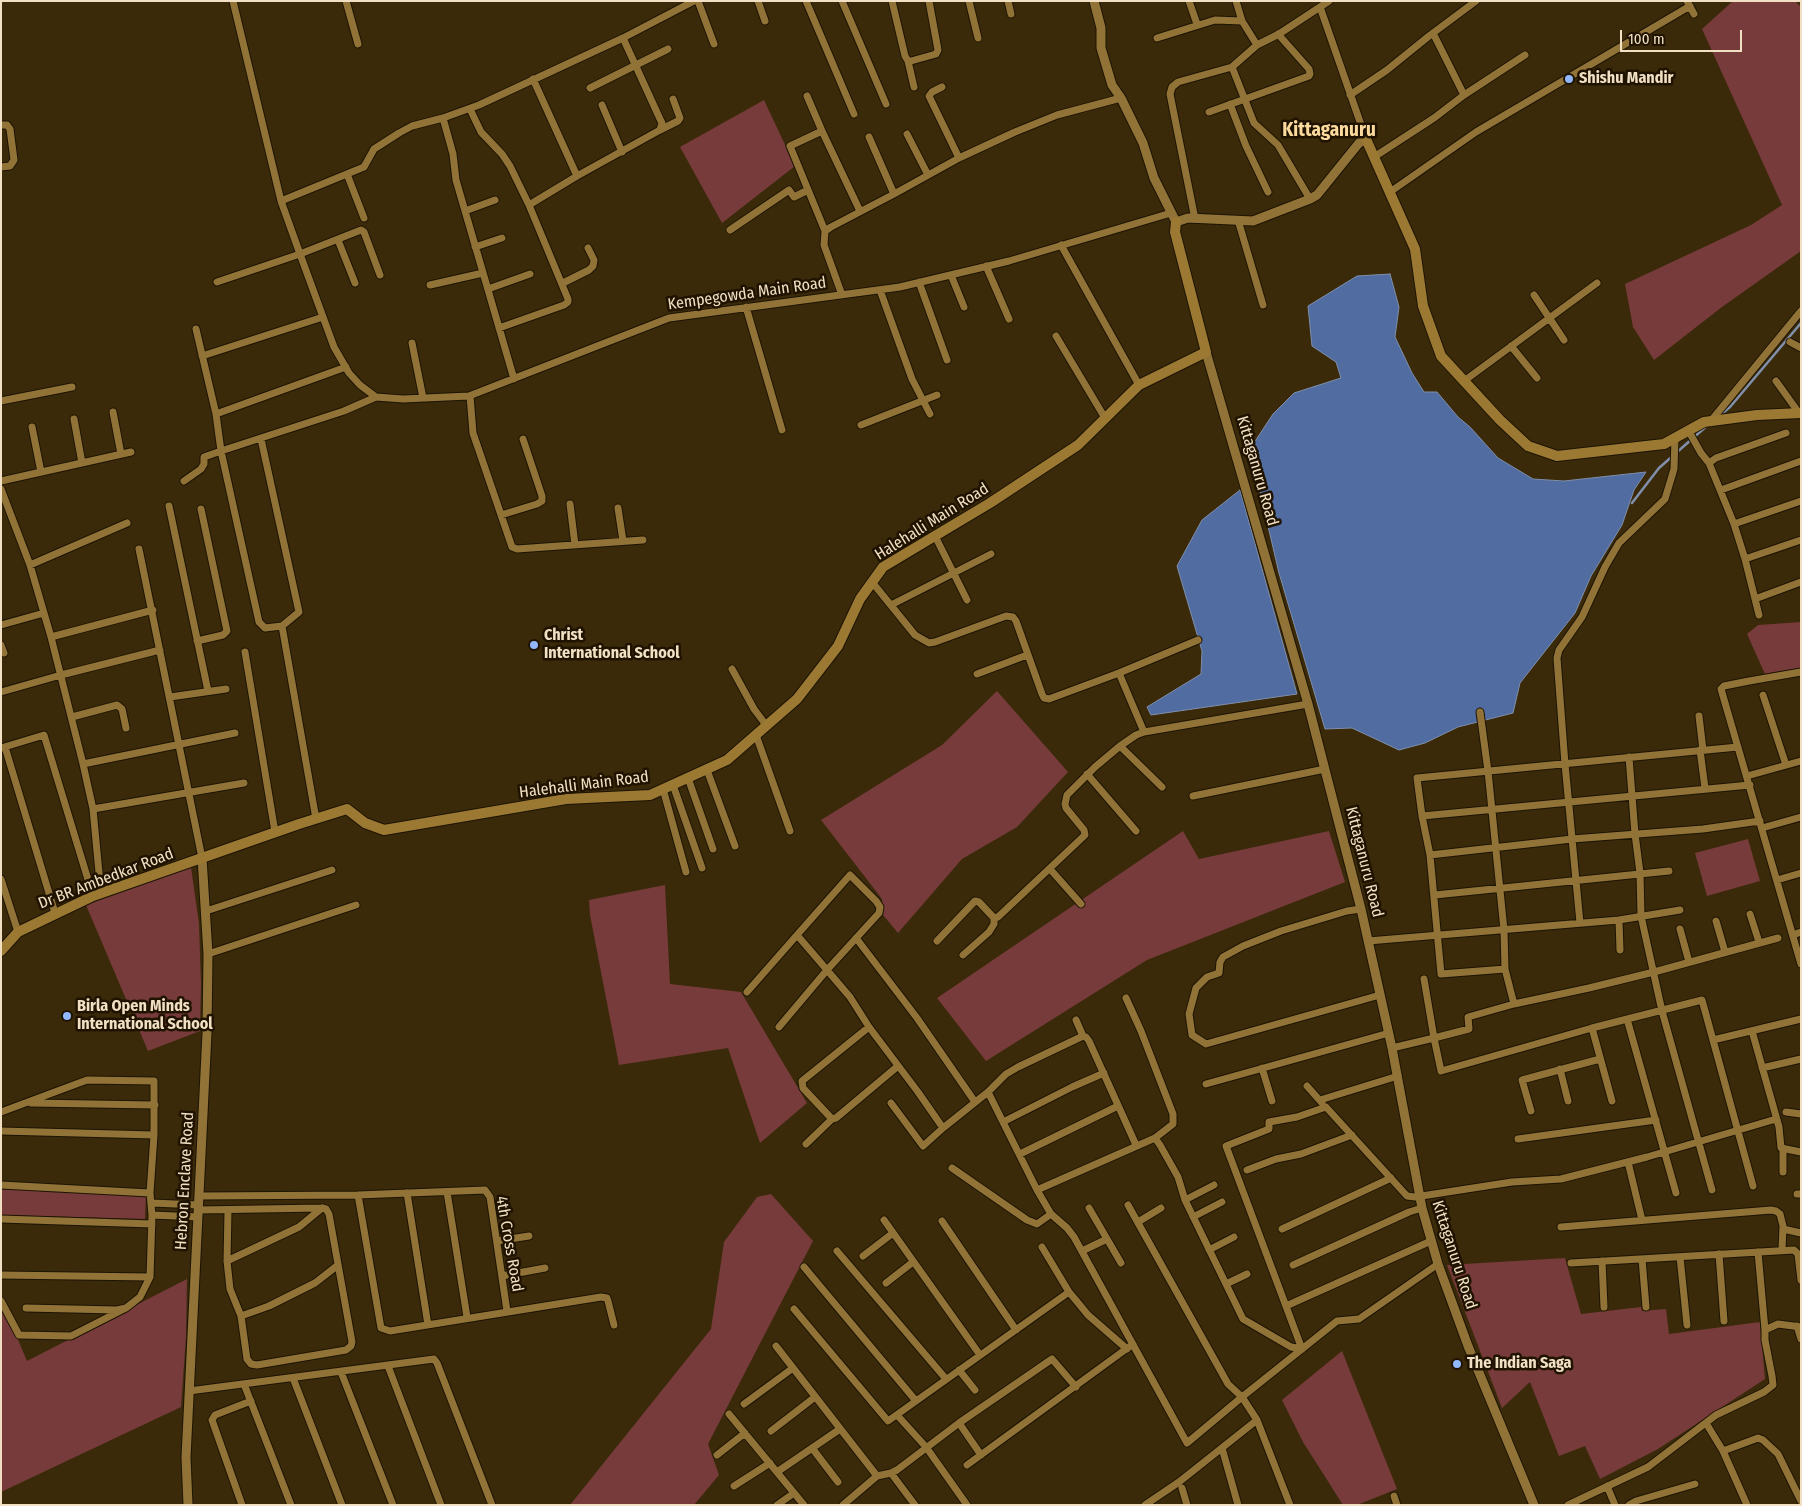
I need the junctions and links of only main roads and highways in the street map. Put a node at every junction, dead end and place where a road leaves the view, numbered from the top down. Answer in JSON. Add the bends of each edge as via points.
{"nodes":[{"id":1,"x":1366,"y":139,"type":"road end"},
{"id":2,"x":1173,"y":217,"type":"road end"},
{"id":3,"x":1206,"y":352,"type":"joint"},
{"id":4,"x":1800,"y":413,"type":"edge"},
{"id":5,"x":202,"y":858,"type":"joint"},
{"id":6,"x":1,"y":951,"type":"edge"}],
"edges":[{"from":1,"to":4,"type":"main road","via":[[1415,248],[1423,306],[1441,356],[1528,446],[1557,456],[1664,444],[1704,422]]},
{"from":2,"to":3,"type":"main road","name":"Kittaganuru Road"},
{"from":3,"to":5,"type":"main road","name":"Halehalli Main Road","via":[[1139,384],[1078,445],[883,567],[860,599],[838,646],[797,698],[727,760],[650,795],[566,799],[384,830],[365,823],[347,809]]},
{"from":5,"to":6,"type":"main road","name":"Dr BR Ambedkar Road","via":[[55,913],[18,932]]}]}
